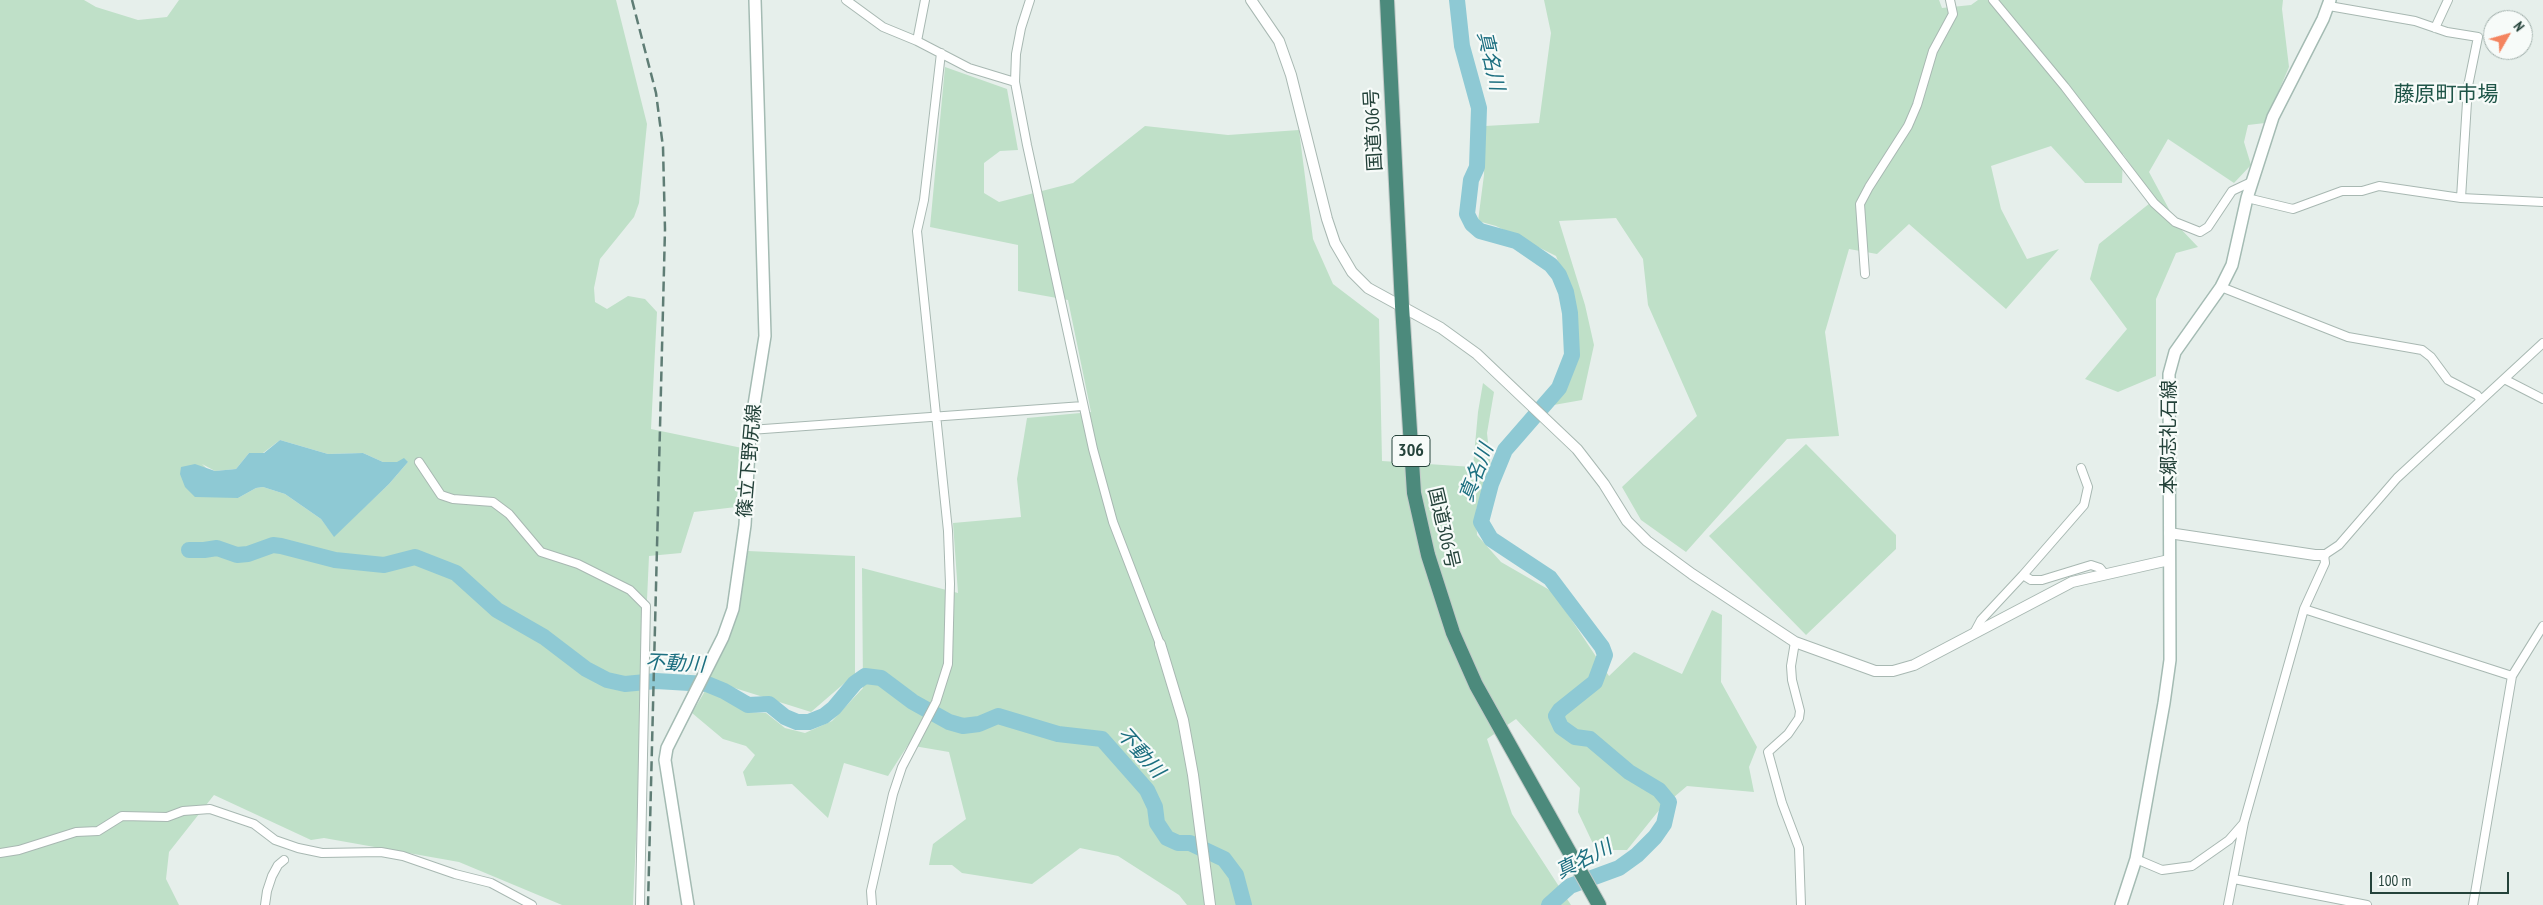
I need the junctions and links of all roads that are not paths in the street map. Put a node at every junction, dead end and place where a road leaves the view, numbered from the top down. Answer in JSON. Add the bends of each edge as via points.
{"nodes":[{"id":1,"x":755,"y":0,"type":"edge"},
{"id":2,"x":846,"y":0,"type":"edge"},
{"id":3,"x":925,"y":0,"type":"edge"},
{"id":4,"x":1030,"y":0,"type":"edge"},
{"id":5,"x":1251,"y":0,"type":"edge"},
{"id":6,"x":1387,"y":0,"type":"edge"},
{"id":7,"x":1950,"y":0,"type":"edge"},
{"id":8,"x":1993,"y":0,"type":"edge"},
{"id":9,"x":2448,"y":0,"type":"edge"},
{"id":10,"x":2330,"y":3,"type":"edge"},
{"id":11,"x":2435,"y":28,"type":"junction"},
{"id":12,"x":917,"y":41,"type":"junction"},
{"id":13,"x":940,"y":53,"type":"junction"},
{"id":14,"x":1015,"y":82,"type":"junction"},
{"id":15,"x":2251,"y":182,"type":"junction"},
{"id":16,"x":2247,"y":198,"type":"junction"},
{"id":17,"x":2461,"y":198,"type":"junction"},
{"id":18,"x":2543,"y":202,"type":"edge"},
{"id":19,"x":1865,"y":274,"type":"dead end"},
{"id":20,"x":2222,"y":287,"type":"junction"},
{"id":21,"x":1402,"y":306,"type":"junction"},
{"id":22,"x":2543,"y":343,"type":"edge"},
{"id":23,"x":2506,"y":380,"type":"junction"},
{"id":24,"x":2543,"y":399,"type":"edge"},
{"id":25,"x":2482,"y":400,"type":"junction"},
{"id":26,"x":1083,"y":406,"type":"junction"},
{"id":27,"x":937,"y":415,"type":"junction"},
{"id":28,"x":750,"y":430,"type":"junction"},
{"id":29,"x":420,"y":462,"type":"dead end"},
{"id":30,"x":2081,"y":468,"type":"dead end"},
{"id":31,"x":2169,"y":533,"type":"junction"},
{"id":32,"x":2324,"y":555,"type":"junction"},
{"id":33,"x":2169,"y":560,"type":"junction"},
{"id":34,"x":2104,"y":573,"type":"junction"},
{"id":35,"x":2023,"y":575,"type":"junction"},
{"id":36,"x":2304,"y":609,"type":"junction"},
{"id":37,"x":2543,"y":626,"type":"edge"},
{"id":38,"x":1974,"y":633,"type":"junction"},
{"id":39,"x":1795,"y":642,"type":"junction"},
{"id":40,"x":1160,"y":644,"type":"joint"},
{"id":41,"x":2512,"y":676,"type":"junction"},
{"id":42,"x":2244,"y":822,"type":"junction"},
{"id":43,"x":0,"y":853,"type":"edge"},
{"id":44,"x":2136,"y":859,"type":"junction"},
{"id":45,"x":284,"y":860,"type":"dead end"},
{"id":46,"x":2234,"y":879,"type":"junction"},
{"id":47,"x":1597,"y":902,"type":"edge"},
{"id":48,"x":265,"y":905,"type":"edge"},
{"id":49,"x":532,"y":905,"type":"edge"},
{"id":50,"x":640,"y":905,"type":"edge"},
{"id":51,"x":688,"y":905,"type":"edge"},
{"id":52,"x":872,"y":905,"type":"edge"},
{"id":53,"x":1210,"y":905,"type":"edge"},
{"id":54,"x":1800,"y":905,"type":"edge"},
{"id":55,"x":2121,"y":905,"type":"edge"},
{"id":56,"x":2228,"y":905,"type":"edge"},
{"id":57,"x":2367,"y":905,"type":"edge"},
{"id":58,"x":2473,"y":905,"type":"edge"}],
"edges":[{"from":1,"to":28,"type":"main road","name":"篠立下野尻線","via":[[765,336]]},
{"from":2,"to":12,"type":"street","via":[[882,27]]},
{"from":3,"to":12,"type":"street"},
{"from":4,"to":14,"type":"street","via":[[1020,28]]},
{"from":5,"to":21,"type":"street","via":[[1279,41],[1291,74],[1327,219],[1345,262],[1368,288]]},
{"from":6,"to":21,"type":"highway","name":"国道306号","number":"306"},
{"from":7,"to":19,"type":"street","via":[[1953,14],[1933,51],[1908,126],[1860,204]]},
{"from":8,"to":15,"type":"street","via":[[2154,203],[2175,222],[2200,232],[2208,227],[2232,191]]},
{"from":9,"to":11,"type":"street"},
{"from":10,"to":11,"type":"street","via":[[2360,13],[2415,21]]},
{"from":10,"to":15,"type":"main road","name":"本郷志礼石線","via":[[2272,117]]},
{"from":11,"to":17,"type":"street","via":[[2478,37],[2468,86]]},
{"from":12,"to":13,"type":"street"},
{"from":13,"to":14,"type":"street","via":[[969,68]]},
{"from":13,"to":27,"type":"street","via":[[924,200],[916,231]]},
{"from":14,"to":26,"type":"street"},
{"from":15,"to":16,"type":"main road","name":"本郷志礼石線"},
{"from":16,"to":17,"type":"street","via":[[2292,209],[2342,191],[2362,191],[2380,186]]},
{"from":16,"to":20,"type":"main road","name":"本郷志礼石線","via":[[2232,265]]},
{"from":17,"to":18,"type":"street"},
{"from":20,"to":25,"type":"street","via":[[2348,337],[2422,350],[2448,380]]},
{"from":20,"to":31,"type":"main road","name":"本郷志礼石線","via":[[2175,352],[2169,374]]},
{"from":21,"to":39,"type":"street","via":[[1477,354],[1546,417],[1577,449],[1627,521],[1647,541]]},
{"from":21,"to":47,"type":"highway","name":"国道306号","number":"306","via":[[1414,493],[1428,555],[1453,633],[1476,685]]},
{"from":22,"to":23,"type":"street"},
{"from":23,"to":24,"type":"street"},
{"from":23,"to":25,"type":"street"},
{"from":25,"to":32,"type":"street","via":[[2397,478],[2339,545]]},
{"from":26,"to":27,"type":"street"},
{"from":26,"to":40,"type":"street","via":[[1113,522]]},
{"from":27,"to":28,"type":"street"},
{"from":27,"to":52,"type":"street","via":[[948,531],[948,664],[933,707],[902,767],[893,794],[871,892]]},
{"from":28,"to":51,"type":"main road","name":"篠立下野尻線","via":[[745,525],[733,608],[723,637],[672,734],[666,760]]},
{"from":29,"to":50,"type":"street","via":[[442,495],[493,502],[509,514],[541,552],[578,564],[630,590],[646,606]]},
{"from":30,"to":35,"type":"street","via":[[2088,487],[2084,505]]},
{"from":31,"to":32,"type":"street"},
{"from":31,"to":33,"type":"main road","name":"本郷志礼石線"},
{"from":32,"to":36,"type":"street","via":[[2325,563]]},
{"from":33,"to":34,"type":"street"},
{"from":33,"to":44,"type":"main road","name":"本郷志礼石線","via":[[2170,660]]},
{"from":34,"to":35,"type":"street","via":[[2091,565],[2042,580],[2031,580]]},
{"from":34,"to":38,"type":"street","via":[[2072,582]]},
{"from":35,"to":38,"type":"street","via":[[1980,620]]},
{"from":36,"to":41,"type":"street"},
{"from":36,"to":42,"type":"street"},
{"from":37,"to":41,"type":"street"},
{"from":38,"to":39,"type":"street","via":[[1914,665],[1893,671],[1875,671]]},
{"from":39,"to":54,"type":"street","via":[[1792,673],[1799,718],[1788,734],[1768,752],[1799,848]]},
{"from":40,"to":53,"type":"street","via":[[1183,720]]},
{"from":41,"to":58,"type":"street"},
{"from":42,"to":44,"type":"street","via":[[2229,840],[2192,866],[2162,870]]},
{"from":42,"to":46,"type":"street"},
{"from":43,"to":49,"type":"street","via":[[76,832],[98,831],[122,816],[166,817],[183,811],[210,809],[254,824],[275,840],[298,848],[322,853],[381,852],[402,856],[491,883]]},
{"from":44,"to":55,"type":"main road","name":"本郷志礼石線"},
{"from":45,"to":48,"type":"street","via":[[272,876]]},
{"from":46,"to":56,"type":"street"},
{"from":46,"to":57,"type":"street"}]}
